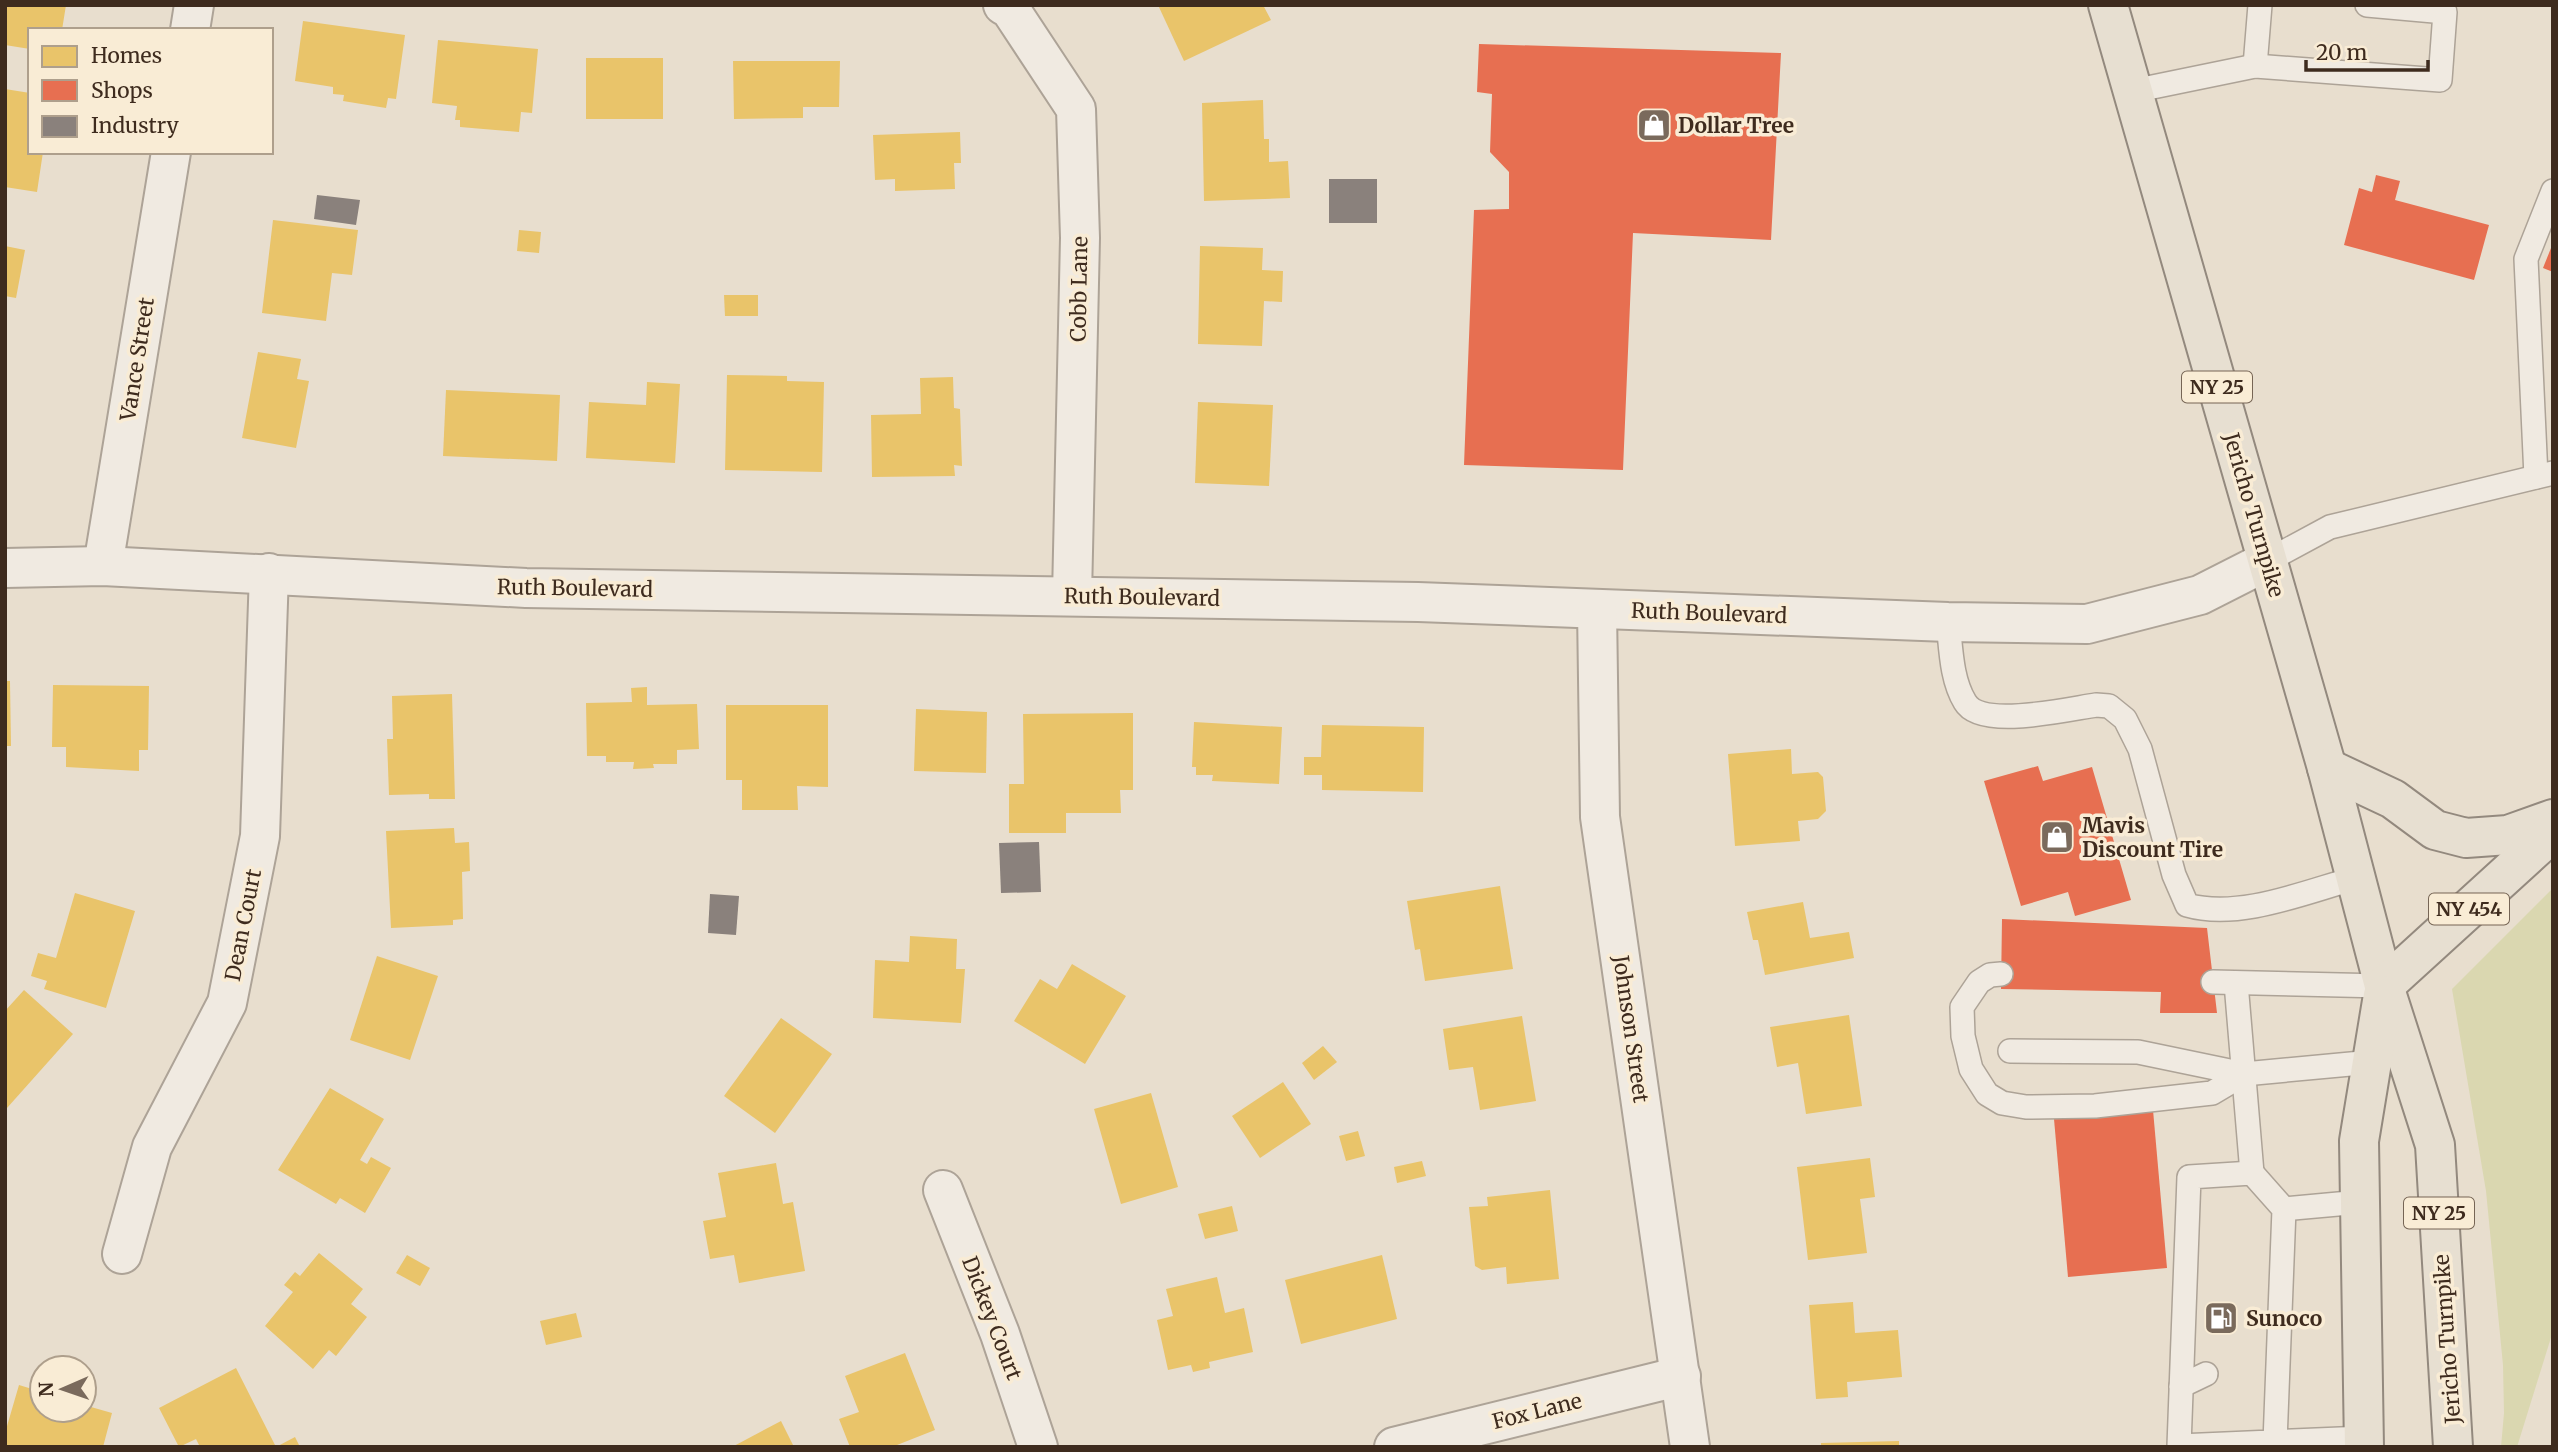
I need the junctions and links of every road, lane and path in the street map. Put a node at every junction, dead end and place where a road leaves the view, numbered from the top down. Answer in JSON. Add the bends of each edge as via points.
{"nodes":[{"id":1,"x":194,"y":5,"type":"edge"},
{"id":2,"x":1003,"y":5,"type":"edge"},
{"id":3,"x":2108,"y":5,"type":"edge"},
{"id":4,"x":2260,"y":5,"type":"edge"},
{"id":5,"x":2367,"y":5,"type":"edge"},
{"id":6,"x":2454,"y":8,"type":"edge"},
{"id":7,"x":190,"y":28,"type":"edge"},
{"id":8,"x":2255,"y":66,"type":"junction"},
{"id":9,"x":2133,"y":92,"type":"junction"},
{"id":10,"x":170,"y":154,"type":"edge"},
{"id":11,"x":2553,"y":191,"type":"edge"},
{"id":12,"x":2544,"y":475,"type":"edge"},
{"id":13,"x":2267,"y":561,"type":"junction"},
{"id":14,"x":103,"y":566,"type":"junction"},
{"id":15,"x":5,"y":568,"type":"edge"},
{"id":16,"x":269,"y":573,"type":"junction"},
{"id":17,"x":1072,"y":596,"type":"junction"},
{"id":18,"x":1597,"y":609,"type":"junction"},
{"id":19,"x":1948,"y":622,"type":"junction"},
{"id":20,"x":2327,"y":768,"type":"junction"},
{"id":21,"x":2553,"y":819,"type":"edge"},
{"id":22,"x":2553,"y":832,"type":"edge"},
{"id":23,"x":2356,"y":878,"type":"junction"},
{"id":24,"x":2001,"y":974,"type":"dead end"},
{"id":25,"x":2384,"y":986,"type":"junction"},
{"id":26,"x":2010,"y":1051,"type":"dead end"},
{"id":27,"x":2372,"y":1062,"type":"junction"},
{"id":28,"x":2244,"y":1074,"type":"junction"},
{"id":29,"x":2252,"y":1173,"type":"junction"},
{"id":30,"x":943,"y":1190,"type":"dead end"},
{"id":31,"x":2360,"y":1202,"type":"junction"},
{"id":32,"x":2284,"y":1209,"type":"junction"},
{"id":33,"x":122,"y":1254,"type":"dead end"},
{"id":34,"x":2283,"y":1255,"type":"junction"},
{"id":35,"x":2260,"y":1265,"type":"dead end"},
{"id":36,"x":2206,"y":1374,"type":"dead end"},
{"id":37,"x":1681,"y":1376,"type":"junction"},
{"id":38,"x":2181,"y":1386,"type":"junction"},
{"id":39,"x":2276,"y":1442,"type":"junction"},
{"id":40,"x":2364,"y":1443,"type":"edge"},
{"id":41,"x":1038,"y":1447,"type":"edge"},
{"id":42,"x":1394,"y":1447,"type":"edge"},
{"id":43,"x":1689,"y":1447,"type":"edge"},
{"id":44,"x":2454,"y":1447,"type":"edge"}],
"edges":[{"from":1,"to":7,"type":"street"},
{"from":2,"to":17,"type":"street","name":"Cobb Lane","via":[[1076,109],[1080,239]]},
{"from":3,"to":9,"type":"main road","name":"Jericho Turnpike","number":"NY 25"},
{"from":4,"to":8,"type":"lane"},
{"from":5,"to":6,"type":"lane"},
{"from":6,"to":8,"type":"lane","via":[[2440,80]]},
{"from":8,"to":9,"type":"lane"},
{"from":9,"to":13,"type":"main road","name":"Jericho Turnpike","number":"NY 25"},
{"from":10,"to":14,"type":"street","name":"Vance Street"},
{"from":11,"to":12,"type":"lane","via":[[2526,258]]},
{"from":12,"to":13,"type":"lane","via":[[2330,527]]},
{"from":13,"to":19,"type":"street","name":"Ruth Boulevard","via":[[2200,595],[2087,624]]},
{"from":13,"to":20,"type":"main road","name":"Jericho Turnpike","number":"NY 25"},
{"from":14,"to":15,"type":"street","name":"Ruth Boulevard"},
{"from":14,"to":16,"type":"street","name":"Ruth Boulevard"},
{"from":16,"to":17,"type":"street","name":"Ruth Boulevard","via":[[526,587]]},
{"from":16,"to":33,"type":"street","name":"Dean Court","via":[[260,836],[227,1003],[152,1147]]},
{"from":17,"to":18,"type":"street","name":"Ruth Boulevard"},
{"from":18,"to":19,"type":"street","name":"Ruth Boulevard"},
{"from":18,"to":37,"type":"street","name":"Johnson Street","via":[[1600,817]]},
{"from":19,"to":23,"type":"lane","via":[[1954,671],[1965,704],[1979,715],[2017,716],[2096,705],[2109,706],[2125,719],[2140,749],[2174,875],[2187,905],[2207,911],[2243,906]]},
{"from":20,"to":21,"type":"main road","via":[[2393,799],[2435,830],[2466,838],[2508,835]]},
{"from":20,"to":23,"type":"main road","name":"Jericho Turnpike","number":"NY 25"},
{"from":22,"to":25,"type":"main road","number":"NY 454"},
{"from":23,"to":25,"type":"main road","name":"Jericho Turnpike","number":"NY 25"},
{"from":24,"to":28,"type":"lane","via":[[1979,982],[1962,1007],[1971,1069],[1987,1094],[2002,1103],[2095,1106],[2212,1093]]},
{"from":25,"to":27,"type":"main road","name":"Jericho Turnpike","number":"NY 25"},
{"from":25,"to":28,"type":"lane","via":[[2224,983]]},
{"from":25,"to":44,"type":"main road","name":"Jericho Turnpike","number":"NY 25","via":[[2435,1145]]},
{"from":26,"to":28,"type":"lane","via":[[2138,1052]]},
{"from":27,"to":28,"type":"lane"},
{"from":27,"to":31,"type":"main road","name":"Jericho Turnpike","number":"NY 25","via":[[2358,1141]]},
{"from":28,"to":29,"type":"lane"},
{"from":29,"to":32,"type":"lane"},
{"from":29,"to":38,"type":"lane","via":[[2189,1177],[2194,1296]]},
{"from":30,"to":41,"type":"street","name":"Dickey Court","via":[[1000,1334]]},
{"from":31,"to":32,"type":"lane"},
{"from":31,"to":40,"type":"main road","name":"Jericho Turnpike","number":"NY 25"},
{"from":32,"to":34,"type":"lane"},
{"from":34,"to":35,"type":"lane"},
{"from":34,"to":39,"type":"lane","via":[[2269,1344]]},
{"from":36,"to":38,"type":"lane"},
{"from":37,"to":42,"type":"street","name":"Fox Lane"},
{"from":37,"to":43,"type":"street","name":"Johnson Street"},
{"from":38,"to":39,"type":"lane","via":[[2179,1446]]},
{"from":39,"to":40,"type":"lane"}]}
